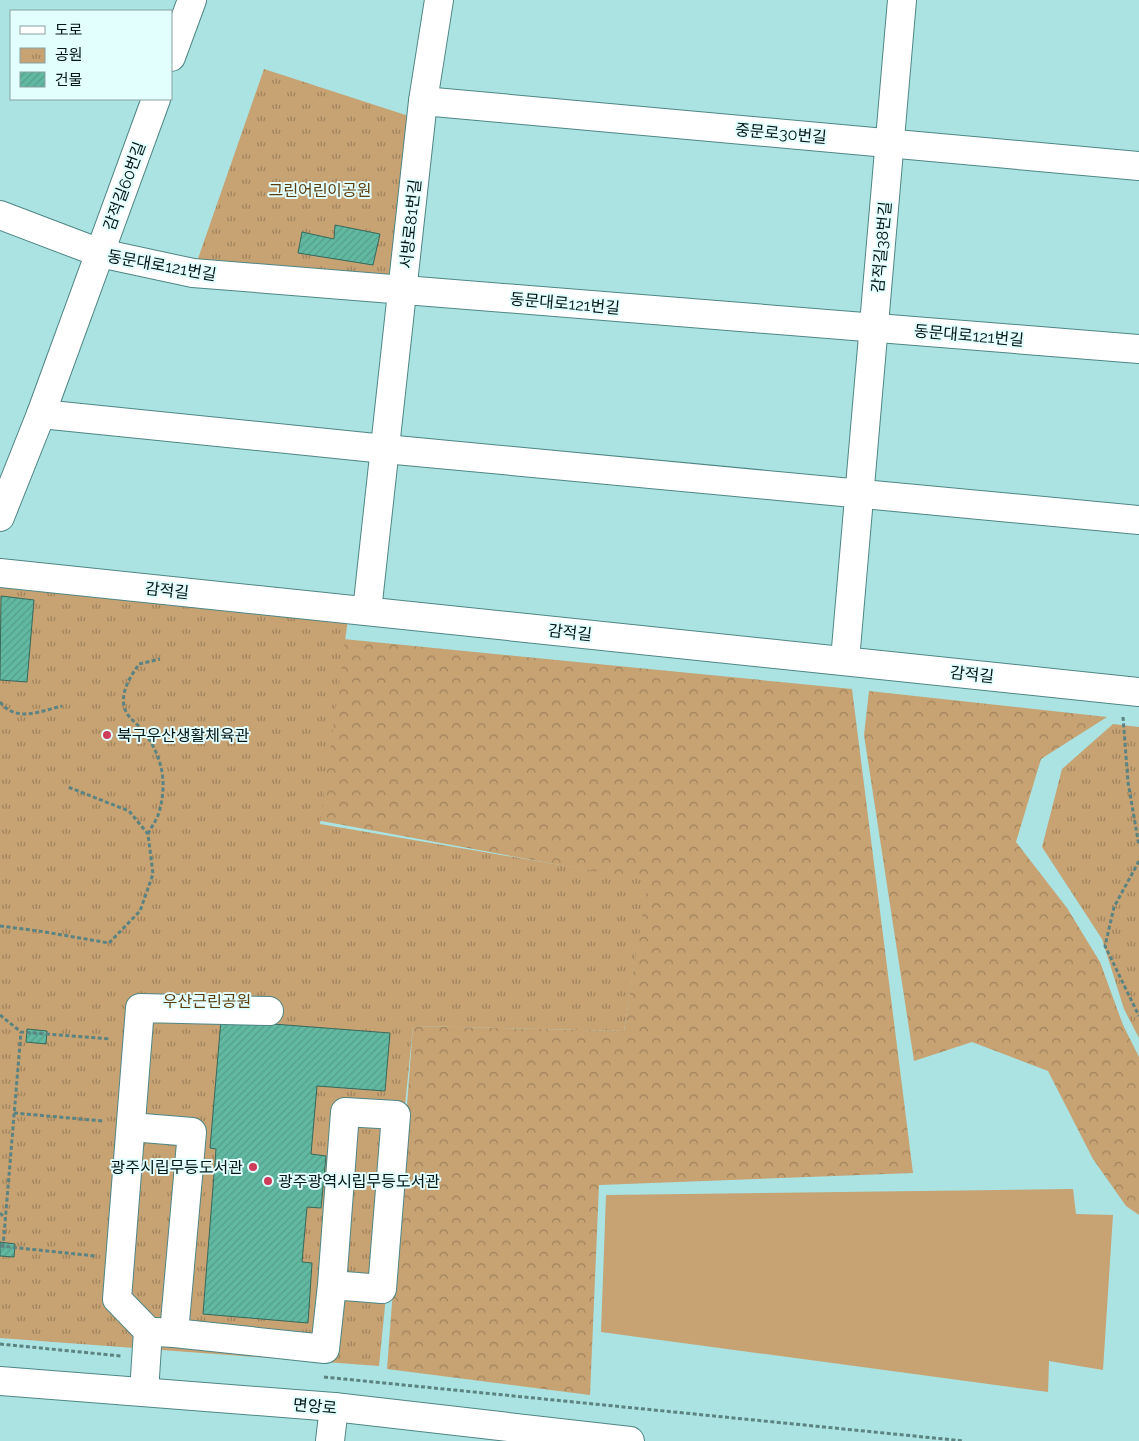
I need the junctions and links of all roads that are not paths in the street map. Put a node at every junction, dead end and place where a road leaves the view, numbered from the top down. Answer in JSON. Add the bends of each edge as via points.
{"nodes":[{"id":1,"x":192,"y":0,"type":"edge"},
{"id":2,"x":439,"y":0,"type":"edge"},
{"id":3,"x":902,"y":0,"type":"edge"},
{"id":4,"x":172,"y":54,"type":"edge"},
{"id":5,"x":156,"y":100,"type":"edge"},
{"id":6,"x":423,"y":101,"type":"junction"},
{"id":7,"x":890,"y":143,"type":"junction"},
{"id":8,"x":1139,"y":166,"type":"edge"},
{"id":9,"x":0,"y":215,"type":"edge"},
{"id":10,"x":100,"y":253,"type":"junction"},
{"id":11,"x":402,"y":290,"type":"junction"},
{"id":12,"x":874,"y":328,"type":"junction"},
{"id":13,"x":1139,"y":349,"type":"edge"},
{"id":14,"x":41,"y":414,"type":"junction"},
{"id":15,"x":385,"y":449,"type":"junction"},
{"id":16,"x":860,"y":494,"type":"junction"},
{"id":17,"x":0,"y":518,"type":"edge"},
{"id":18,"x":1139,"y":520,"type":"edge"},
{"id":19,"x":0,"y":573,"type":"edge"},
{"id":20,"x":367,"y":611,"type":"junction"},
{"id":21,"x":845,"y":660,"type":"junction"},
{"id":22,"x":1139,"y":692,"type":"edge"},
{"id":23,"x":268,"y":1011,"type":"dead end"},
{"id":24,"x":131,"y":1127,"type":"junction"},
{"id":25,"x":332,"y":1285,"type":"junction"},
{"id":26,"x":161,"y":1332,"type":"junction"},
{"id":27,"x":0,"y":1381,"type":"edge"},
{"id":28,"x":144,"y":1392,"type":"junction"},
{"id":29,"x":334,"y":1407,"type":"junction"},
{"id":30,"x":330,"y":1441,"type":"edge"},
{"id":31,"x":630,"y":1441,"type":"edge"}],
"edges":[{"from":1,"to":4,"type":"street"},
{"from":2,"to":6,"type":"street","name":"서방로81번길"},
{"from":3,"to":7,"type":"street","name":"감적길38번길"},
{"from":5,"to":10,"type":"street","name":"감적길60번길"},
{"from":6,"to":7,"type":"street","name":"중문로30번길"},
{"from":6,"to":11,"type":"street","name":"서방로81번길"},
{"from":7,"to":8,"type":"street","name":"중문로30번길"},
{"from":7,"to":12,"type":"street","name":"감적길38번길"},
{"from":9,"to":10,"type":"street","name":"동문대로121번길"},
{"from":10,"to":11,"type":"street","name":"동문대로121번길","via":[[193,273]]},
{"from":10,"to":14,"type":"street","name":"감적길60번길"},
{"from":11,"to":12,"type":"street","name":"동문대로121번길"},
{"from":11,"to":15,"type":"street","name":"서방로81번길"},
{"from":12,"to":13,"type":"street","name":"동문대로121번길"},
{"from":12,"to":16,"type":"street","name":"감적길38번길"},
{"from":14,"to":15,"type":"street"},
{"from":14,"to":17,"type":"street","name":"감적길60번길"},
{"from":15,"to":16,"type":"street"},
{"from":15,"to":20,"type":"street","name":"서방로81번길"},
{"from":16,"to":18,"type":"street"},
{"from":16,"to":21,"type":"street","name":"감적길38번길"},
{"from":19,"to":20,"type":"street","name":"감적길"},
{"from":20,"to":21,"type":"street","name":"감적길"},
{"from":21,"to":22,"type":"street","name":"감적길"},
{"from":23,"to":24,"type":"street","via":[[140,1008]]},
{"from":24,"to":26,"type":"street","via":[[117,1299]]},
{"from":24,"to":26,"type":"street","via":[[192,1132]]},
{"from":25,"to":25,"type":"street","via":[[382,1288],[396,1115],[345,1112]]},
{"from":25,"to":26,"type":"street","via":[[325,1349]]},
{"from":26,"to":28,"type":"street","via":[[146,1359]]},
{"from":27,"to":28,"type":"street","name":"면앙로"},
{"from":28,"to":29,"type":"street","name":"면앙로"},
{"from":29,"to":30,"type":"street"},
{"from":29,"to":31,"type":"street","name":"면앙로"}]}
